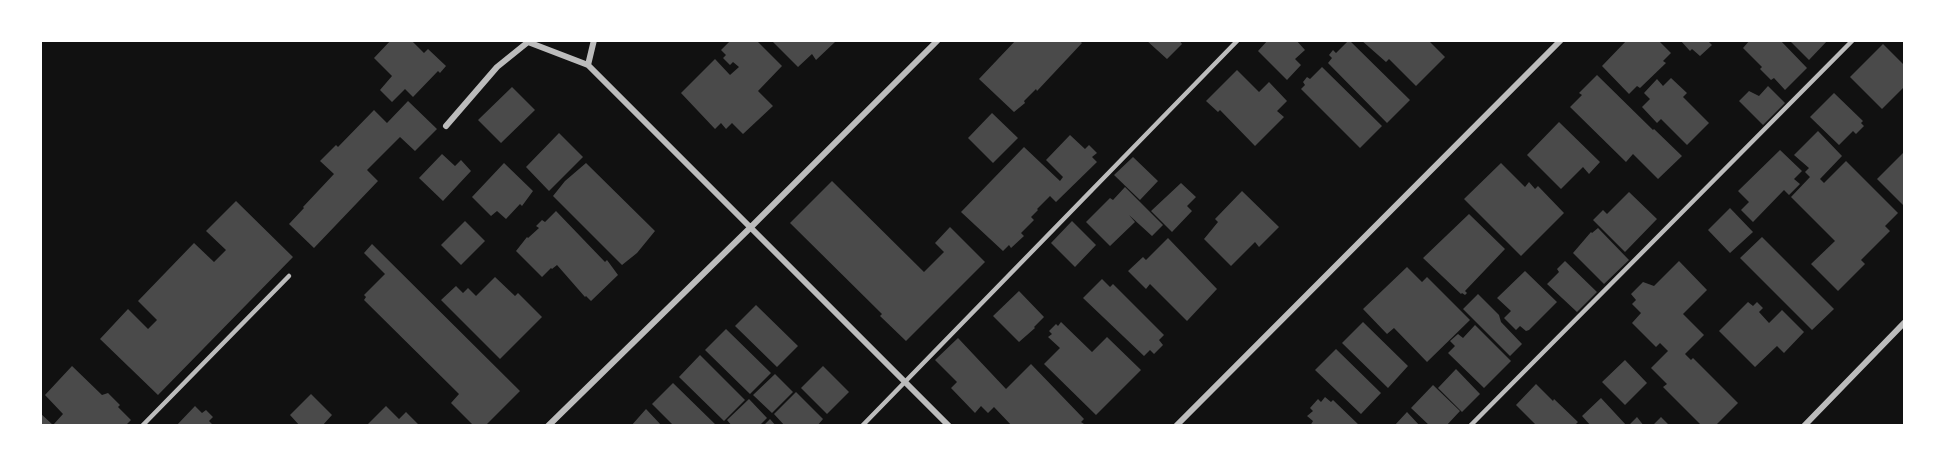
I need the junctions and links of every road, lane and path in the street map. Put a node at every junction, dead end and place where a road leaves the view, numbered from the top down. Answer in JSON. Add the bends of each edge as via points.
{"nodes":[{"id":1,"x":594,"y":40,"type":"edge"},
{"id":2,"x":938,"y":40,"type":"edge"},
{"id":3,"x":1238,"y":40,"type":"edge"},
{"id":4,"x":1561,"y":40,"type":"edge"},
{"id":5,"x":1853,"y":40,"type":"edge"},
{"id":6,"x":588,"y":65,"type":"junction"},
{"id":7,"x":446,"y":126,"type":"dead end"},
{"id":8,"x":751,"y":227,"type":"junction"},
{"id":9,"x":289,"y":276,"type":"dead end"},
{"id":10,"x":1905,"y":323,"type":"edge"},
{"id":11,"x":905,"y":382,"type":"junction"},
{"id":12,"x":142,"y":426,"type":"edge"},
{"id":13,"x":548,"y":426,"type":"edge"},
{"id":14,"x":862,"y":426,"type":"edge"},
{"id":15,"x":949,"y":426,"type":"edge"},
{"id":16,"x":1176,"y":426,"type":"edge"},
{"id":17,"x":1470,"y":426,"type":"edge"},
{"id":18,"x":1804,"y":426,"type":"edge"}],
"edges":[{"from":1,"to":6,"type":"street"},
{"from":2,"to":8,"type":"street"},
{"from":3,"to":11,"type":"lane"},
{"from":4,"to":16,"type":"street"},
{"from":5,"to":17,"type":"lane"},
{"from":6,"to":7,"type":"street","via":[[528,42],[497,67]]},
{"from":6,"to":8,"type":"street"},
{"from":8,"to":11,"type":"street"},
{"from":8,"to":13,"type":"street"},
{"from":9,"to":12,"type":"lane"},
{"from":10,"to":18,"type":"street"},
{"from":11,"to":14,"type":"lane"},
{"from":11,"to":15,"type":"street"}]}
